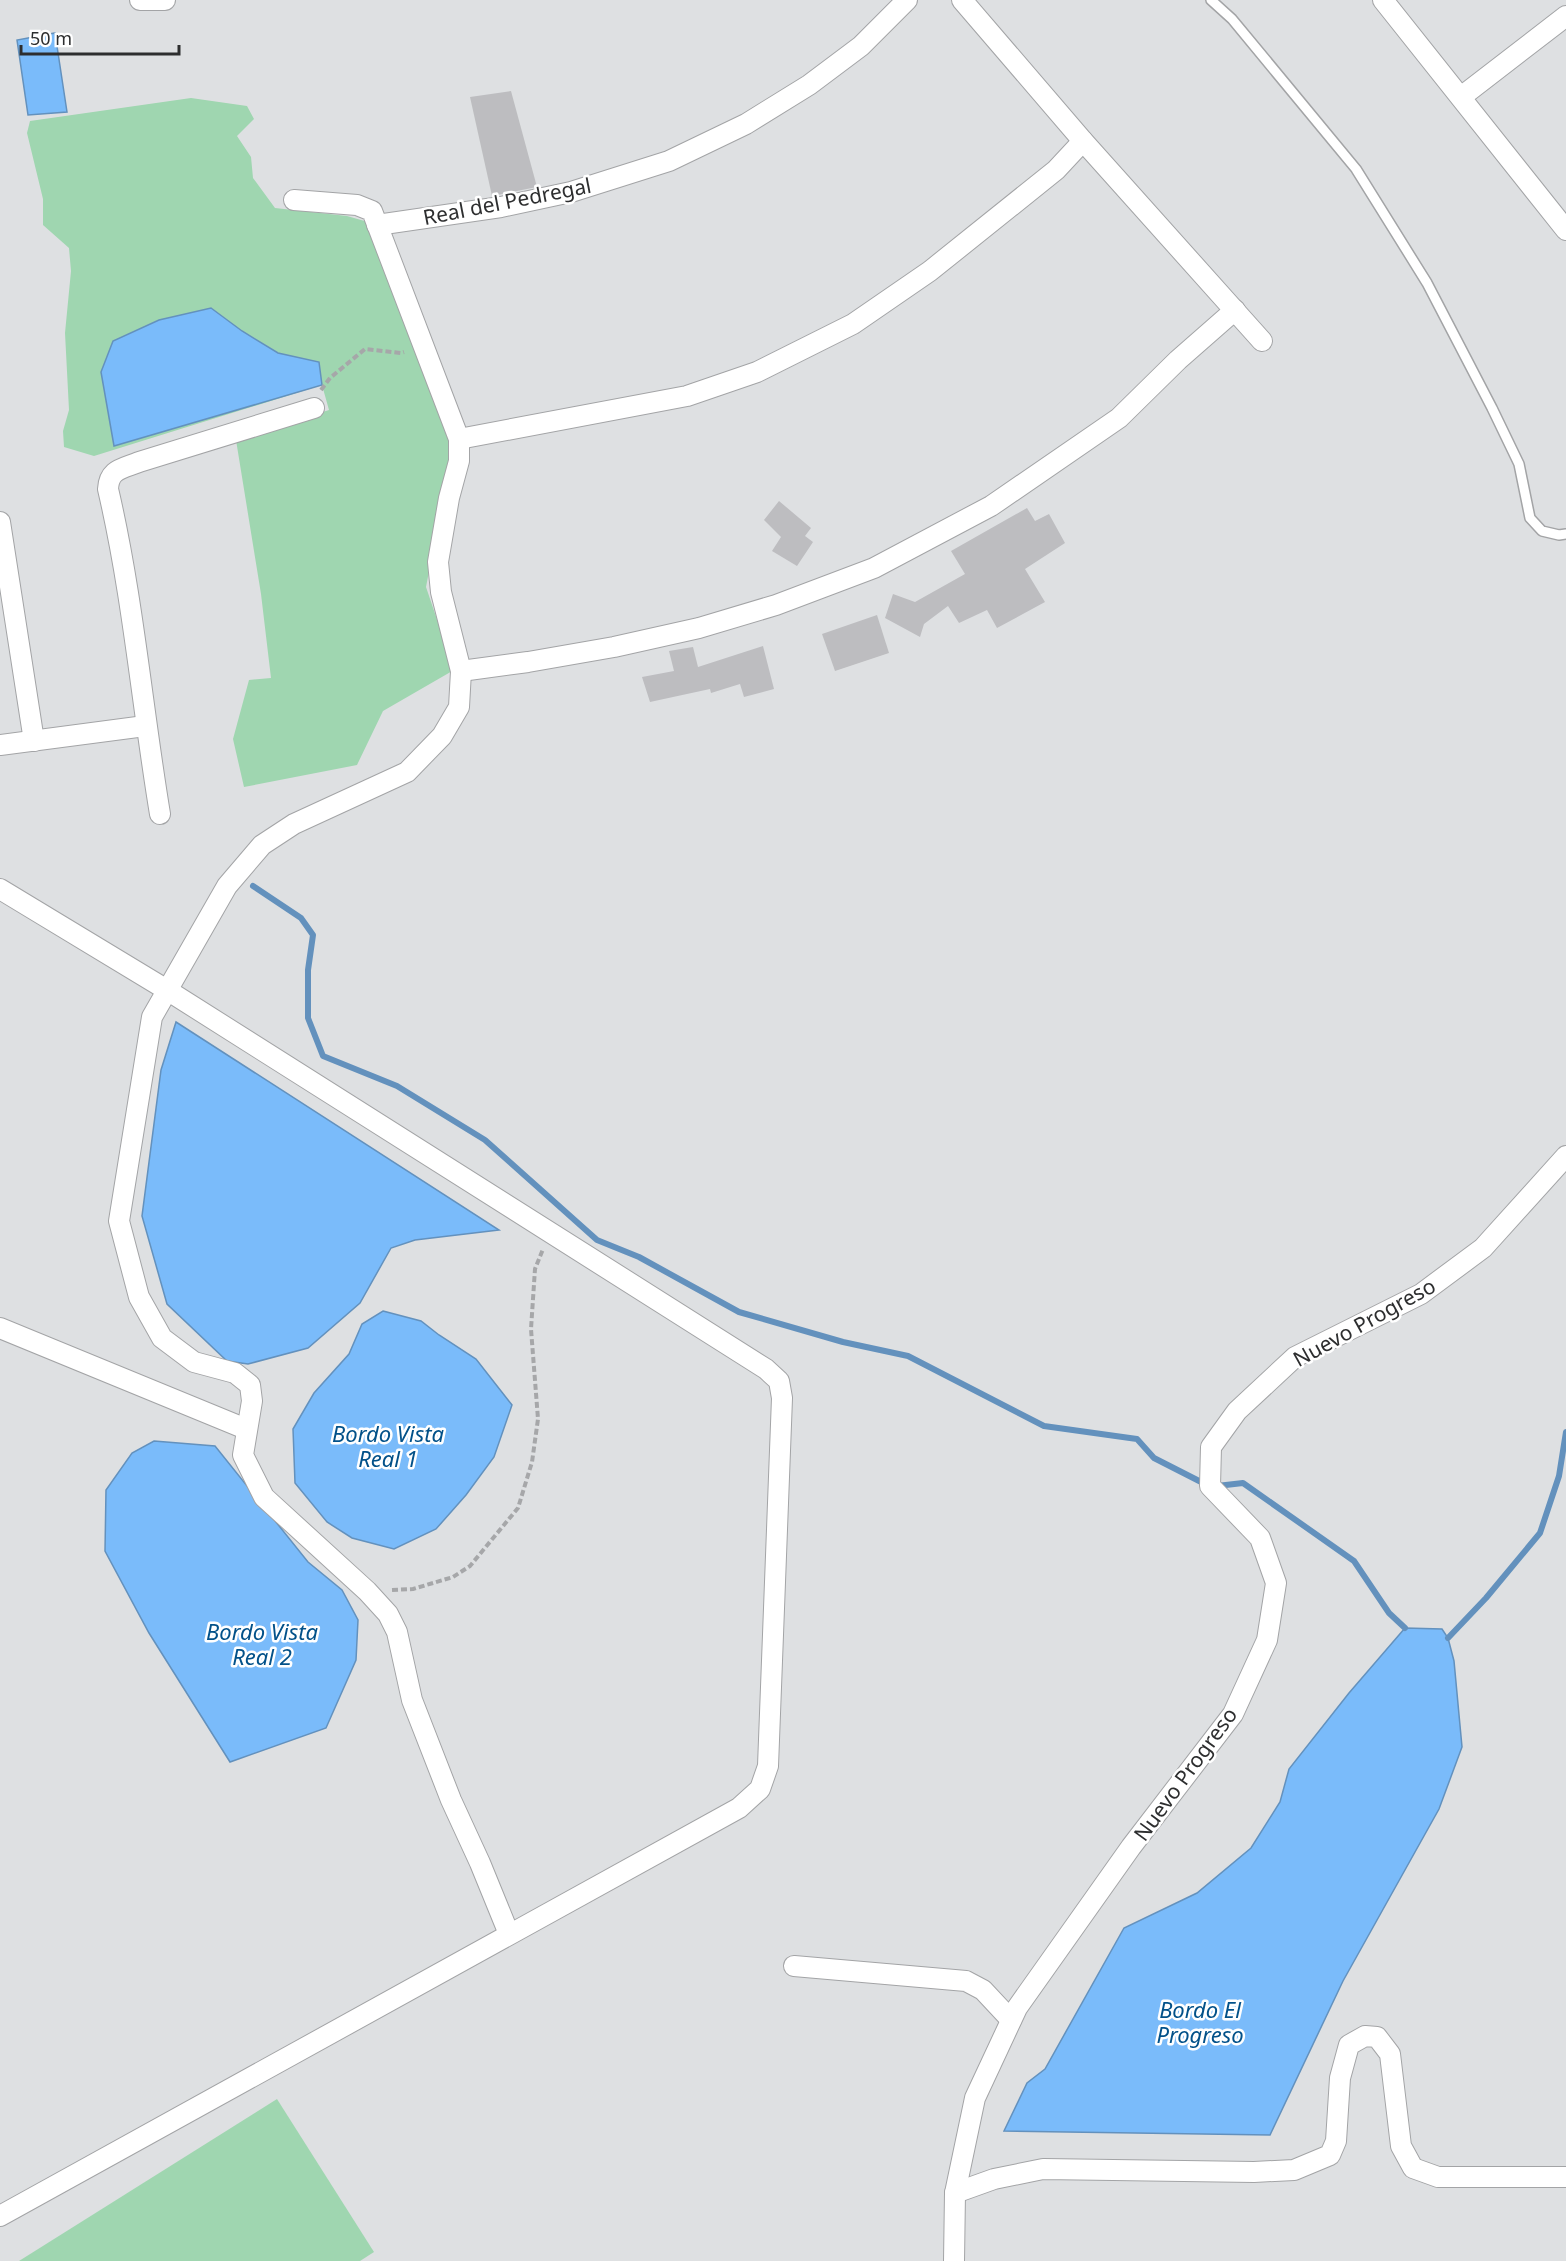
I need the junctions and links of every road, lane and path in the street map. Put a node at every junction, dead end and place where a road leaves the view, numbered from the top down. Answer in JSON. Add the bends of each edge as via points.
{"nodes":[{"id":1,"x":140,"y":0,"type":"edge"},
{"id":2,"x":165,"y":0,"type":"edge"},
{"id":3,"x":907,"y":0,"type":"edge"},
{"id":4,"x":962,"y":0,"type":"edge"},
{"id":5,"x":1211,"y":0,"type":"edge"},
{"id":6,"x":1383,"y":0,"type":"edge"},
{"id":7,"x":1566,"y":16,"type":"edge"},
{"id":8,"x":1461,"y":97,"type":"junction"},
{"id":9,"x":1083,"y":141,"type":"junction"},
{"id":10,"x":294,"y":200,"type":"dead end"},
{"id":11,"x":377,"y":225,"type":"junction"},
{"id":12,"x":1566,"y":230,"type":"edge"},
{"id":13,"x":1235,"y":310,"type":"junction"},
{"id":14,"x":1262,"y":341,"type":"dead end"},
{"id":15,"x":422,"y":345,"type":"junction"},
{"id":16,"x":314,"y":408,"type":"joint"},
{"id":17,"x":459,"y":439,"type":"junction"},
{"id":18,"x":0,"y":522,"type":"edge"},
{"id":19,"x":1566,"y":534,"type":"edge"},
{"id":20,"x":461,"y":671,"type":"junction"},
{"id":21,"x":145,"y":726,"type":"junction"},
{"id":22,"x":34,"y":741,"type":"junction"},
{"id":23,"x":0,"y":746,"type":"edge"},
{"id":24,"x":160,"y":814,"type":"dead end"},
{"id":25,"x":0,"y":889,"type":"edge"},
{"id":26,"x":167,"y":990,"type":"junction"},
{"id":27,"x":1566,"y":1156,"type":"edge"},
{"id":28,"x":541,"y":1252,"type":"dead end"},
{"id":29,"x":0,"y":1328,"type":"edge"},
{"id":30,"x":246,"y":1429,"type":"junction"},
{"id":31,"x":367,"y":1591,"type":"junction"},
{"id":32,"x":509,"y":1934,"type":"junction"},
{"id":33,"x":794,"y":1966,"type":"dead end"},
{"id":34,"x":1011,"y":2020,"type":"junction"},
{"id":35,"x":1566,"y":2177,"type":"edge"},
{"id":36,"x":955,"y":2193,"type":"junction"},
{"id":37,"x":0,"y":2216,"type":"edge"},
{"id":38,"x":954,"y":2261,"type":"edge"}],
"edges":[{"from":1,"to":2,"type":"street"},
{"from":3,"to":11,"type":"street","name":"Real del Pedregal","via":[[861,46],[809,85],[746,124],[669,161],[571,192],[501,207]]},
{"from":4,"to":9,"type":"street"},
{"from":5,"to":19,"type":"lane","via":[[1232,19],[1356,170],[1427,283],[1492,408],[1519,464],[1530,518],[1542,531]]},
{"from":6,"to":8,"type":"street"},
{"from":7,"to":8,"type":"street"},
{"from":8,"to":12,"type":"street"},
{"from":9,"to":13,"type":"street"},
{"from":9,"to":17,"type":"street","via":[[1056,170],[930,271],[853,324],[758,372],[687,396]]},
{"from":10,"to":11,"type":"street","via":[[357,205],[372,211]]},
{"from":11,"to":15,"type":"street"},
{"from":13,"to":14,"type":"street"},
{"from":13,"to":20,"type":"street","via":[[1119,418],[991,506],[874,568],[776,605],[699,628],[614,647]]},
{"from":15,"to":16,"type":"path","via":[[401,353],[365,349],[330,378],[318,394]]},
{"from":15,"to":17,"type":"street"},
{"from":16,"to":21,"type":"street","via":[[139,462],[109,478]]},
{"from":17,"to":20,"type":"street","via":[[459,461],[438,562],[441,592]]},
{"from":18,"to":22,"type":"street"},
{"from":20,"to":26,"type":"street","via":[[459,707],[442,736],[406,772],[294,825],[262,846],[227,886]]},
{"from":21,"to":22,"type":"street"},
{"from":21,"to":24,"type":"street"},
{"from":22,"to":23,"type":"street"},
{"from":25,"to":26,"type":"street"},
{"from":26,"to":30,"type":"street","via":[[152,1017],[119,1221],[139,1297],[162,1338],[194,1362],[234,1372],[250,1385],[252,1401]]},
{"from":26,"to":32,"type":"street","via":[[766,1369],[779,1381],[782,1398],[768,1766],[760,1789],[739,1808]]},
{"from":27,"to":34,"type":"street","name":"Nuevo Progreso","via":[[1483,1248],[1421,1293],[1295,1357],[1237,1411],[1211,1447],[1210,1486],[1260,1538],[1276,1583],[1267,1640],[1233,1714],[1131,1847]]},
{"from":28,"to":31,"type":"path","via":[[535,1269],[531,1329],[538,1419],[532,1462],[518,1508],[470,1566],[453,1578],[413,1589]]},
{"from":29,"to":30,"type":"street"},
{"from":30,"to":31,"type":"street","via":[[243,1455],[264,1497]]},
{"from":31,"to":32,"type":"street","via":[[388,1614],[397,1632],[412,1700]]},
{"from":32,"to":37,"type":"street"},
{"from":33,"to":34,"type":"street","via":[[966,1982],[983,1990]]},
{"from":34,"to":36,"type":"street","name":"Nuevo Progreso","via":[[975,2098]]},
{"from":35,"to":36,"type":"street","via":[[1438,2177],[1413,2168],[1401,2146],[1390,2054],[1377,2037],[1365,2036],[1349,2045],[1340,2078],[1336,2141],[1330,2155],[1294,2170],[1043,2169],[994,2179]]},
{"from":36,"to":38,"type":"street","name":"Nuevo Progreso"}]}
